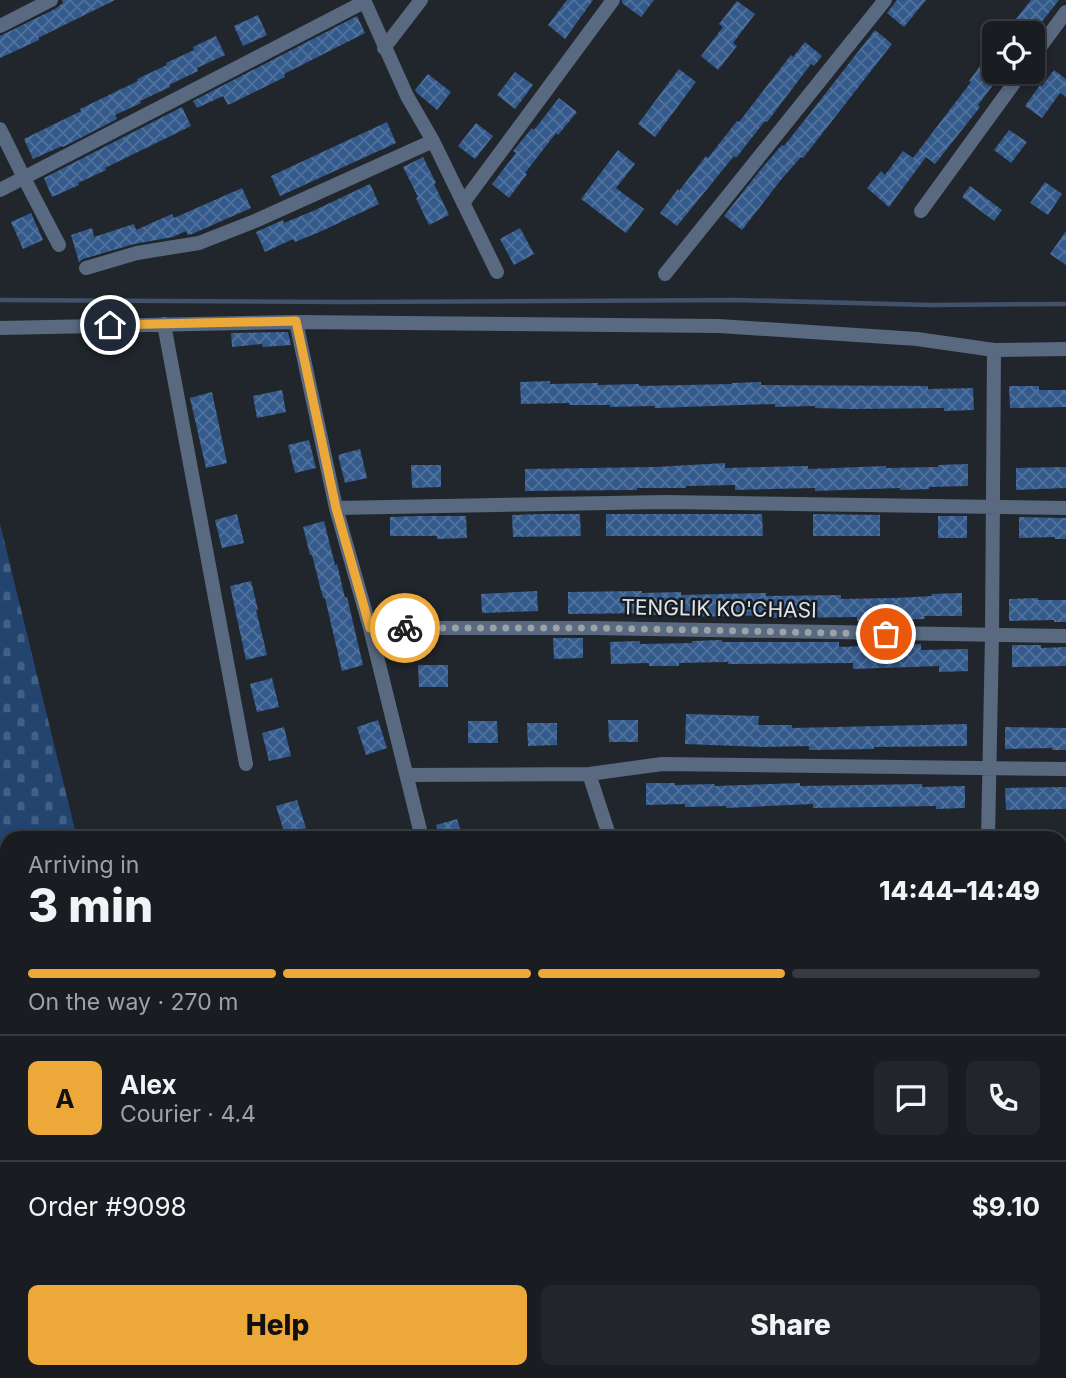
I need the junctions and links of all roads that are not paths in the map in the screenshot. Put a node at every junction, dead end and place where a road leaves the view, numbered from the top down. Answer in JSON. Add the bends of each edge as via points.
{"nodes":[{"id":1,"x":51,"y":0,"type":"edge"},
{"id":2,"x":421,"y":0,"type":"edge"},
{"id":3,"x":613,"y":0,"type":"edge"},
{"id":4,"x":885,"y":0,"type":"edge"},
{"id":5,"x":364,"y":1,"type":"edge"},
{"id":6,"x":1066,"y":12,"type":"edge"},
{"id":7,"x":0,"y":26,"type":"edge"},
{"id":8,"x":1045,"y":40,"type":"edge"},
{"id":9,"x":384,"y":48,"type":"junction"},
{"id":10,"x":1014,"y":84,"type":"edge"},
{"id":11,"x":0,"y":128,"type":"edge"},
{"id":12,"x":433,"y":141,"type":"junction"},
{"id":13,"x":24,"y":178,"type":"junction"},
{"id":14,"x":0,"y":190,"type":"edge"},
{"id":15,"x":463,"y":203,"type":"junction"},
{"id":16,"x":921,"y":211,"type":"dead end"},
{"id":17,"x":59,"y":245,"type":"dead end"},
{"id":18,"x":86,"y":268,"type":"dead end"},
{"id":19,"x":497,"y":272,"type":"dead end"},
{"id":20,"x":665,"y":275,"type":"dead end"},
{"id":21,"x":296,"y":321,"type":"junction"},
{"id":22,"x":164,"y":324,"type":"junction"},
{"id":23,"x":0,"y":328,"type":"edge"},
{"id":24,"x":1066,"y":349,"type":"edge"},
{"id":25,"x":994,"y":350,"type":"junction"},
{"id":26,"x":992,"y":507,"type":"junction"},
{"id":27,"x":336,"y":508,"type":"junction"},
{"id":28,"x":1066,"y":508,"type":"edge"},
{"id":29,"x":370,"y":628,"type":"junction"},
{"id":30,"x":992,"y":636,"type":"junction"},
{"id":31,"x":1066,"y":636,"type":"edge"},
{"id":32,"x":246,"y":764,"type":"dead end"},
{"id":33,"x":989,"y":768,"type":"junction"},
{"id":34,"x":1066,"y":769,"type":"edge"},
{"id":35,"x":589,"y":774,"type":"junction"},
{"id":36,"x":407,"y":775,"type":"junction"},
{"id":37,"x":420,"y":831,"type":"edge"},
{"id":38,"x":608,"y":831,"type":"edge"},
{"id":39,"x":988,"y":831,"type":"edge"}],
"edges":[{"from":1,"to":7,"type":"street"},
{"from":2,"to":9,"type":"street"},
{"from":3,"to":15,"type":"street"},
{"from":4,"to":20,"type":"street"},
{"from":5,"to":9,"type":"street"},
{"from":5,"to":13,"type":"street"},
{"from":6,"to":8,"type":"street"},
{"from":9,"to":12,"type":"street"},
{"from":10,"to":16,"type":"street"},
{"from":11,"to":13,"type":"street"},
{"from":12,"to":15,"type":"street"},
{"from":12,"to":18,"type":"street","via":[[199,243],[137,253]]},
{"from":13,"to":14,"type":"street"},
{"from":13,"to":17,"type":"street"},
{"from":15,"to":19,"type":"street"},
{"from":21,"to":22,"type":"street"},
{"from":21,"to":25,"type":"street","via":[[719,326],[917,339]]},
{"from":21,"to":27,"type":"street"},
{"from":22,"to":23,"type":"street"},
{"from":22,"to":32,"type":"street"},
{"from":24,"to":25,"type":"street"},
{"from":25,"to":26,"type":"street"},
{"from":26,"to":27,"type":"street","via":[[665,502]]},
{"from":26,"to":28,"type":"street"},
{"from":26,"to":30,"type":"street"},
{"from":27,"to":29,"type":"street"},
{"from":29,"to":30,"type":"street","name":"TENGLIK KO'CHASI"},
{"from":29,"to":36,"type":"street"},
{"from":30,"to":31,"type":"street","name":"TENGLIK KO'CHASI"},
{"from":30,"to":33,"type":"street"},
{"from":33,"to":34,"type":"street"},
{"from":33,"to":35,"type":"street","via":[[662,764]]},
{"from":33,"to":39,"type":"street"},
{"from":35,"to":36,"type":"street"},
{"from":35,"to":38,"type":"street"},
{"from":36,"to":37,"type":"street"}]}
